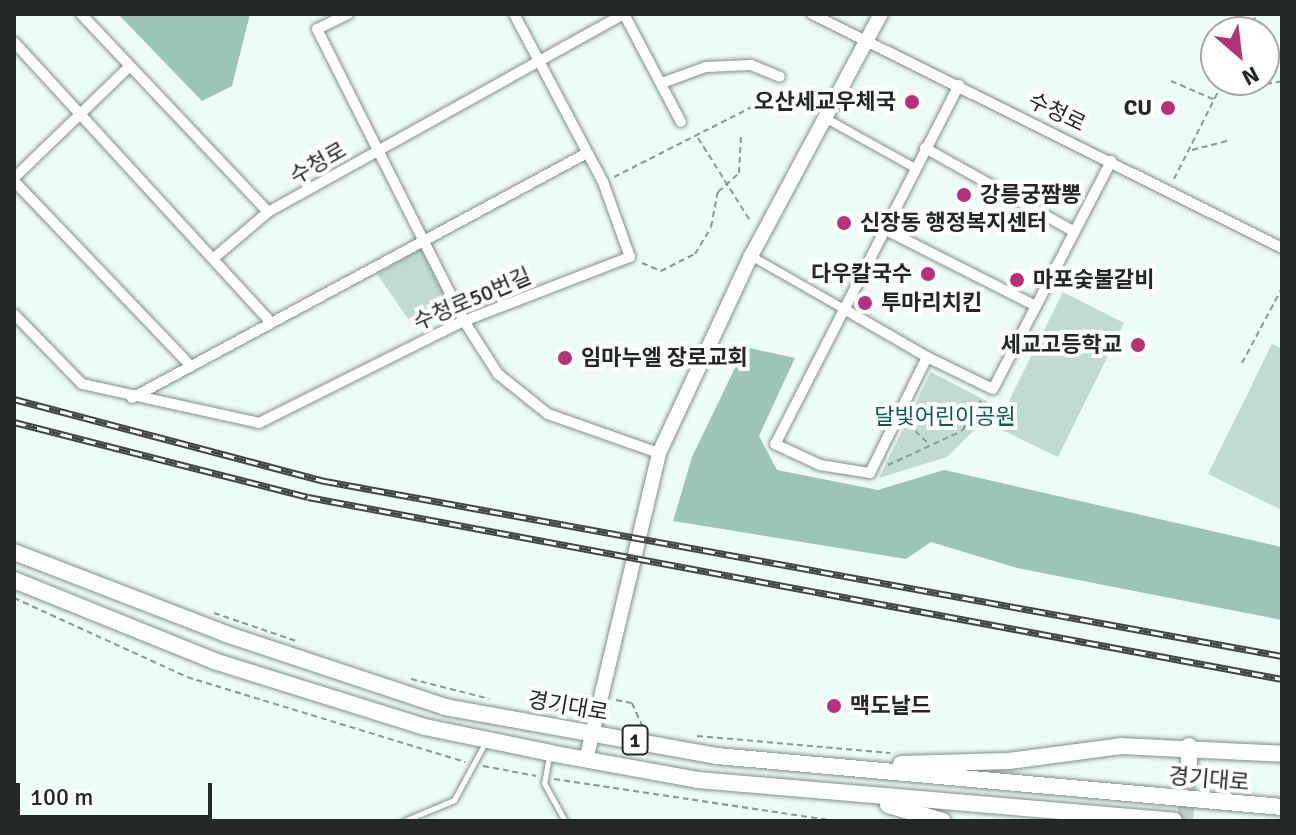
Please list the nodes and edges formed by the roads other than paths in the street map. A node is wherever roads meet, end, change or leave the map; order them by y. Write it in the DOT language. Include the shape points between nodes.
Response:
graph roads {
  1 [pos="81,14"];
  2 [pos="348,14"];
  3 [pos="514,14"];
  4 [pos="624,14"];
  5 [pos="812,14"];
  6 [pos="881,14"];
  7 [pos="868,39"];
  8 [pos="14,42"];
  9 [pos="130,66"];
  10 [pos="540,66"];
  11 [pos="780,77"];
  12 [pos="662,83"];
  13 [pos="959,85"];
  14 [pos="82,113"];
  15 [pos="827,115"];
  16 [pos="681,122"];
  17 [pos="925,148"];
  18 [pos="381,150"];
  19 [pos="587,153"];
  20 [pos="1111,161"];
  21 [pos="915,168"];
  22 [pos="14,180"];
  23 [pos="268,212"];
  24 [pos="884,229"];
  25 [pos="1073,231"];
  26 [pos="425,236"];
  27 [pos="1282,248"];
  28 [pos="751,256"];
  29 [pos="214,258"];
  30 [pos="1036,306"];
  31 [pos="844,309"];
  32 [pos="14,314"];
  33 [pos="268,319"];
  34 [pos="464,321"];
  35 [pos="927,357"];
  36 [pos="189,364"];
  37 [pos="132,398"];
  38 [pos="659,453"];
  39 [pos="14,552"];
  40 [pos="14,580"];
  41 [pos="593,732"];
  42 [pos="487,740"];
  43 [pos="1189,746"];
  44 [pos="550,753"];
  45 [pos="1282,754"];
  46 [pos="586,760"];
  47 [pos="864,769"];
  48 [pos="1189,777"];
  49 [pos="860,796"];
  50 [pos="1282,807"];
  51 [pos="404,821"];
  52 [pos="565,821"];
  53 [pos="943,821"];
  54 [pos="1174,821"];
  1 -- 9 [label="street"];
  2 -- 18 [label="street" via="317,29"];
  3 -- 10 [label="street"];
  4 -- 10 [label="street, 수청로"];
  4 -- 12 [label="street"];
  5 -- 7 [label="street, 수청로"];
  6 -- 7 [label="street"];
  7 -- 13 [label="street, 수청로"];
  7 -- 15 [label="street"];
  8 -- 14 [label="street"];
  9 -- 14 [label="street"];
  9 -- 23 [label="street"];
  10 -- 18 [label="street, 수청로"];
  10 -- 19 [label="street"];
  11 -- 12 [label="street" via="751,65 706,67"];
  12 -- 16 [label="street"];
  13 -- 17 [label="street"];
  13 -- 20 [label="street, 수청로"];
  14 -- 22 [label="street"];
  14 -- 29 [label="street"];
  15 -- 21 [label="street"];
  15 -- 28 [label="street"];
  17 -- 21 [label="street"];
  17 -- 25 [label="street"];
  18 -- 23 [label="street, 수청로"];
  18 -- 26 [label="street"];
  19 -- 26 [label="street"];
  19 -- 34 [label="street, 수청로50번길" via="630,257"];
  20 -- 25 [label="street"];
  20 -- 27 [label="street, 수청로"];
  21 -- 24 [label="street"];
  22 -- 36 [label="street"];
  23 -- 29 [label="street, 수청로"];
  24 -- 30 [label="street"];
  24 -- 31 [label="street"];
  25 -- 30 [label="street"];
  26 -- 33 [label="street"];
  26 -- 34 [label="street"];
  28 -- 31 [label="street"];
  28 -- 38 [label="street"];
  29 -- 33 [label="street"];
  30 -- 35 [label="street" via="993,389"];
  31 -- 35 [label="street"];
  31 -- 35 [label="street" via="775,444 820,465 870,473"];
  32 -- 37 [label="street, 수청로50번길" via="82,384"];
  33 -- 36 [label="street"];
  34 -- 37 [label="street, 수청로50번길" via="259,423"];
  34 -- 38 [label="street" via="498,374 548,414"];
  36 -- 37 [label="street"];
  38 -- 41 [label="street"];
  39 -- 41 [label="main road, 경기대로 / 1" via="226,634 445,707"];
  40 -- 42 [label="main road, 경기대로 / 1" via="214,661"];
  41 -- 46 [label="street"];
  41 -- 47 [label="main road, 경기대로 / 1" via="717,756"];
  42 -- 44 [label="main road, 경기대로 / 1"];
  42 -- 51 [label="lane" via="454,800"];
  43 -- 45 [label="main road"];
  43 -- 47 [label="main road"];
  43 -- 48 [label="main road"];
  44 -- 46 [label="main road, 경기대로 / 1"];
  44 -- 52 [label="lane" via="544,783"];
  46 -- 49 [label="main road, 경기대로 / 1"];
  47 -- 50 [label="main road, 경기대로 / 1"];
  49 -- 53 [label="main road"];
  49 -- 54 [label="main road, 경기대로 / 1"];
}
